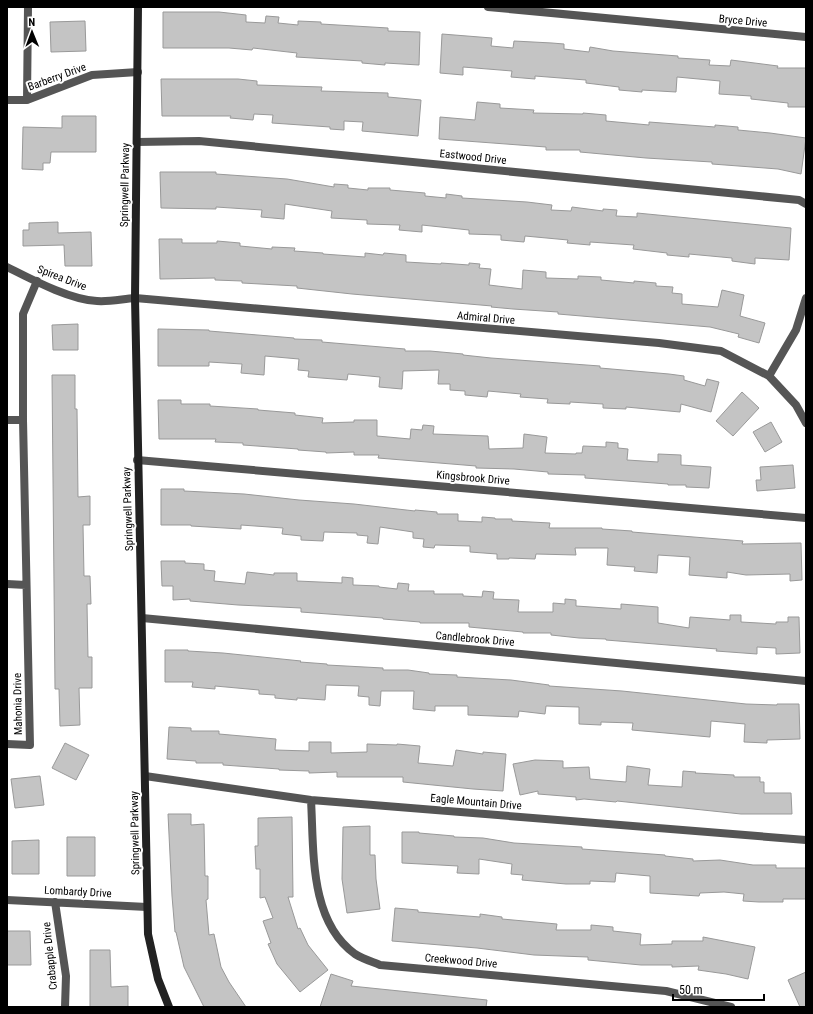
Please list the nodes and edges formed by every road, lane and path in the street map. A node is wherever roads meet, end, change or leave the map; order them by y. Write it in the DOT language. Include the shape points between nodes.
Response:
graph roads {
  1 [pos="28,7"];
  2 [pos="138,7"];
  3 [pos="488,7"];
  4 [pos="806,37"];
  5 [pos="138,72"];
  6 [pos="7,100"];
  7 [pos="27,100"];
  8 [pos="137,142"];
  9 [pos="806,204"];
  10 [pos="7,267"];
  11 [pos="37,282"];
  12 [pos="135,298"];
  13 [pos="806,298"];
  14 [pos="769,376"];
  15 [pos="7,420"];
  16 [pos="23,420"];
  17 [pos="806,423"];
  18 [pos="137,460"];
  19 [pos="806,518"];
  20 [pos="7,584"];
  21 [pos="26,585"];
  22 [pos="142,618"];
  23 [pos="806,681"];
  24 [pos="7,744"];
  25 [pos="145,776"];
  26 [pos="311,800"];
  27 [pos="806,840"];
  28 [pos="7,900"];
  29 [pos="54,902"];
  30 [pos="147,907"];
  31 [pos="65,1007"];
  32 [pos="170,1007"];
  33 [pos="731,1007"];
  1 -- 7 [label="street"];
  2 -- 5 [label="street, Springwell Parkway"];
  3 -- 4 [label="street, Bryce Drive"];
  5 -- 7 [label="street, Barberry Drive" via="92,75"];
  5 -- 8 [label="street, Springwell Parkway"];
  6 -- 7 [label="street, Barberry Drive"];
  8 -- 9 [label="street, Eastwood Drive" via="199,141 799,200"];
  8 -- 12 [label="street, Springwell Parkway"];
  10 -- 11 [label="street, Spirea Drive"];
  11 -- 12 [label="street, Spirea Drive" via="71,296 97,302"];
  11 -- 16 [label="street, Mahonia Drive" via="23,314"];
  12 -- 14 [label="street, Admiral Drive" via="659,343 721,351"];
  12 -- 18 [label="street, Springwell Parkway"];
  13 -- 14 [label="street" via="796,330"];
  14 -- 17 [label="street, Admiral Drive" via="796,405"];
  15 -- 16 [label="street"];
  16 -- 21 [label="street, Mahonia Drive"];
  18 -- 19 [label="street, Kingsbrook Drive"];
  18 -- 22 [label="street, Springwell Parkway"];
  20 -- 21 [label="street"];
  21 -- 24 [label="street, Mahonia Drive" via="30,745"];
  22 -- 23 [label="street, Candlebrook Drive"];
  22 -- 25 [label="street, Springwell Parkway"];
  25 -- 26 [label="street, Eagle Mountain Drive"];
  25 -- 30 [label="street, Springwell Parkway"];
  26 -- 27 [label="street, Eagle Mountain Drive"];
  26 -- 33 [label="street, Creekwood Drive" via="320,902 331,926 356,954 380,965 666,991"];
  28 -- 29 [label="street, Lombardy Drive"];
  29 -- 30 [label="street, Lombardy Drive"];
  29 -- 31 [label="street, Crabapple Drive" via="66,976"];
  30 -- 32 [label="street, Springwell Parkway" via="148,934 158,979"];
}
